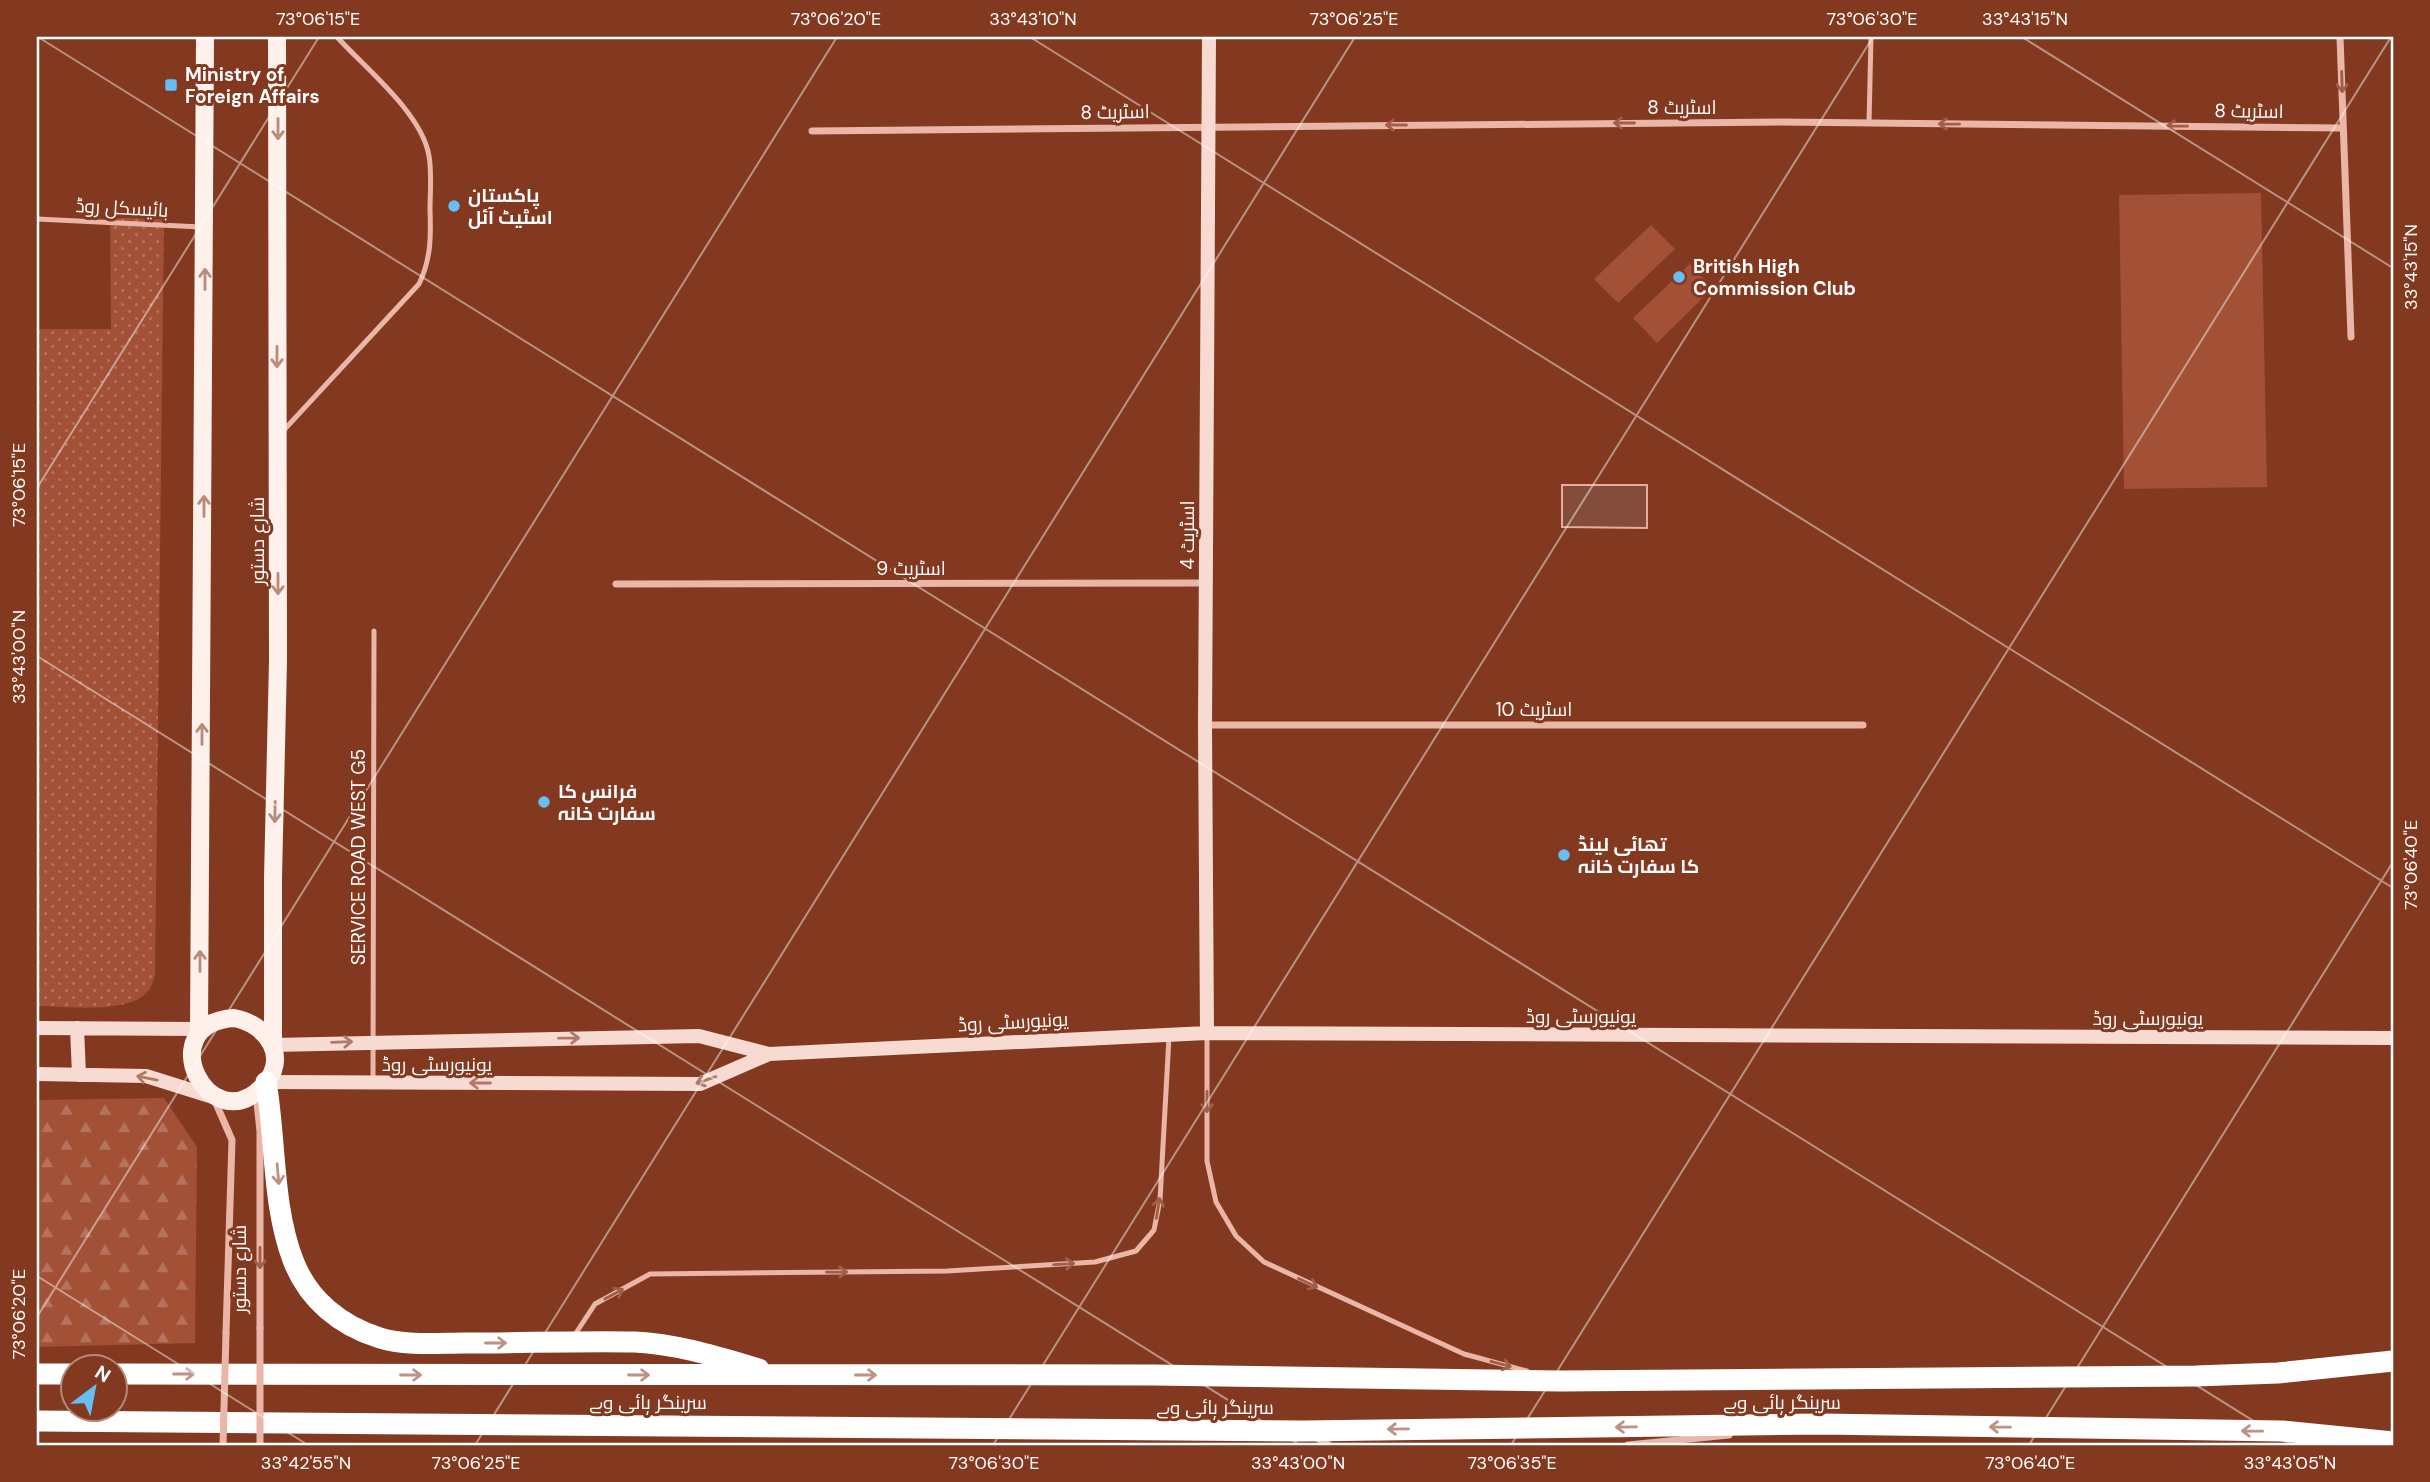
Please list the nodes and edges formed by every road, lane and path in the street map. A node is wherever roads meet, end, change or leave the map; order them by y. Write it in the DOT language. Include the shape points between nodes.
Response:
graph roads {
  1 [pos="205,37"];
  2 [pos="277,37"];
  3 [pos="337,37"];
  4 [pos="1209,37"];
  5 [pos="1871,37"];
  6 [pos="2340,37"];
  7 [pos="1870,123"];
  8 [pos="1209,127"];
  9 [pos="2343,128"];
  10 [pos="812,131"];
  11 [pos="37,219"];
  12 [pos="206,227"];
  13 [pos="2351,337"];
  14 [pos="277,437"];
  15 [pos="1206,583"];
  16 [pos="616,584"];
  17 [pos="374,631"];
  18 [pos="1205,725"];
  19 [pos="1863,725"];
  20 [pos="37,1028"];
  21 [pos="78,1028"];
  22 [pos="200,1029"];
  23 [pos="1169,1034"];
  24 [pos="1207,1034"];
  25 [pos="2393,1038"];
  26 [pos="374,1041"];
  27 [pos="273,1045"];
  28 [pos="769,1054"];
  29 [pos="37,1074"];
  30 [pos="79,1075"];
  31 [pos="373,1083"];
  32 [pos="261,1087"];
  33 [pos="213,1097"];
  34 [pos="569,1343"];
  35 [pos="2393,1361"];
  36 [pos="37,1374"];
  37 [pos="60,1374"];
  38 [pos="130,1374"];
  39 [pos="781,1376"];
  40 [pos="1562,1381"];
  41 [pos="37,1422"];
  42 [pos="1821,1424"];
  43 [pos="1304,1430"];
  44 [pos="2389,1439"];
  45 [pos="223,1445"];
  46 [pos="260,1445"];
  47 [pos="1329,1445"];
  48 [pos="1628,1445"];
  1 -- 12 [label="main road"];
  2 -- 14 [label="main road, شارع دستور, one-way"];
  3 -- 14 [label="lane" via="409,114 421,134 429,155 428,267 419,284"];
  4 -- 8 [label="street, اسٹریٹ 4"];
  5 -- 7 [label="lane"];
  6 -- 9 [label="street, one-way"];
  7 -- 8 [label="street, اسٹریٹ 8, one-way"];
  9 -- 7 [label="street, اسٹریٹ 8, one-way"];
  8 -- 10 [label="street, اسٹریٹ 8"];
  8 -- 15 [label="street, اسٹریٹ 4"];
  9 -- 13 [label="street"];
  11 -- 12 [label="lane, بائیسکل روڈ"];
  22 -- 12 [label="main road, one-way"];
  14 -- 27 [label="main road, شارع دستور, one-way"];
  15 -- 16 [label="street, اسٹریٹ 9"];
  15 -- 18 [label="street, اسٹریٹ 4"];
  17 -- 26 [label="lane, SERVICE ROAD WEST G5"];
  18 -- 19 [label="street, اسٹریٹ 10"];
  18 -- 24 [label="street, اسٹریٹ 4"];
  20 -- 21 [label="street"];
  21 -- 22 [label="street"];
  21 -- 30 [label="street"];
  22 -- 27 [label="main road" via="214,1019 248,1020 265,1032"];
  22 -- 33 [label="main road" via="193,1045 195,1075"];
  23 -- 24 [label="street, یونیورسٹی روڈ"];
  23 -- 28 [label="street, یونیورسٹی روڈ"];
  34 -- 23 [label="lane, one-way" via="595,1304 650,1274 947,1271 1095,1262 1136,1251 1154,1230 1160,1200"];
  24 -- 25 [label="street, یونیورسٹی روڈ"];
  24 -- 40 [label="lane, one-way" via="1207,1161 1216,1202 1236,1236 1264,1262 1441,1345"];
  27 -- 26 [label="street, یونیورسٹی روڈ, one-way"];
  26 -- 28 [label="street, یونیورسٹی روڈ, one-way" via="699,1036"];
  26 -- 31 [label="lane, SERVICE ROAD WEST G5"];
  27 -- 32 [label="main road" via="274,1065"];
  28 -- 31 [label="street, یونیورسٹی روڈ, one-way" via="700,1084"];
  29 -- 30 [label="street"];
  33 -- 30 [label="street, one-way" via="146,1076"];
  31 -- 32 [label="street, یونیورسٹی روڈ"];
  32 -- 33 [label="main road" via="240,1100"];
  32 -- 34 [label="highway, one-way" via="293,1261 323,1307 349,1326 383,1339"];
  32 -- 46 [label="street, شارع دستور, one-way, bridge"];
  33 -- 45 [label="street, شارع دستور, bridge" via="232,1140"];
  34 -- 39 [label="highway" via="638,1342 701,1352"];
  35 -- 40 [label="highway, سرینگر ہائی وے" via="2196,1376"];
  36 -- 37 [label="highway"];
  38 -- 39 [label="highway, سرینگر ہائی وے, one-way"];
  39 -- 40 [label="highway, سرینگر ہائی وے, one-way"];
  41 -- 43 [label="highway, سرینگر ہائی وے"];
  42 -- 43 [label="highway, سرینگر ہائی وے, one-way"];
  44 -- 42 [label="highway, سرینگر ہائی وے, one-way" via="2282,1431"];
  42 -- 48 [label="street"];
  43 -- 47 [label="street"];
}
